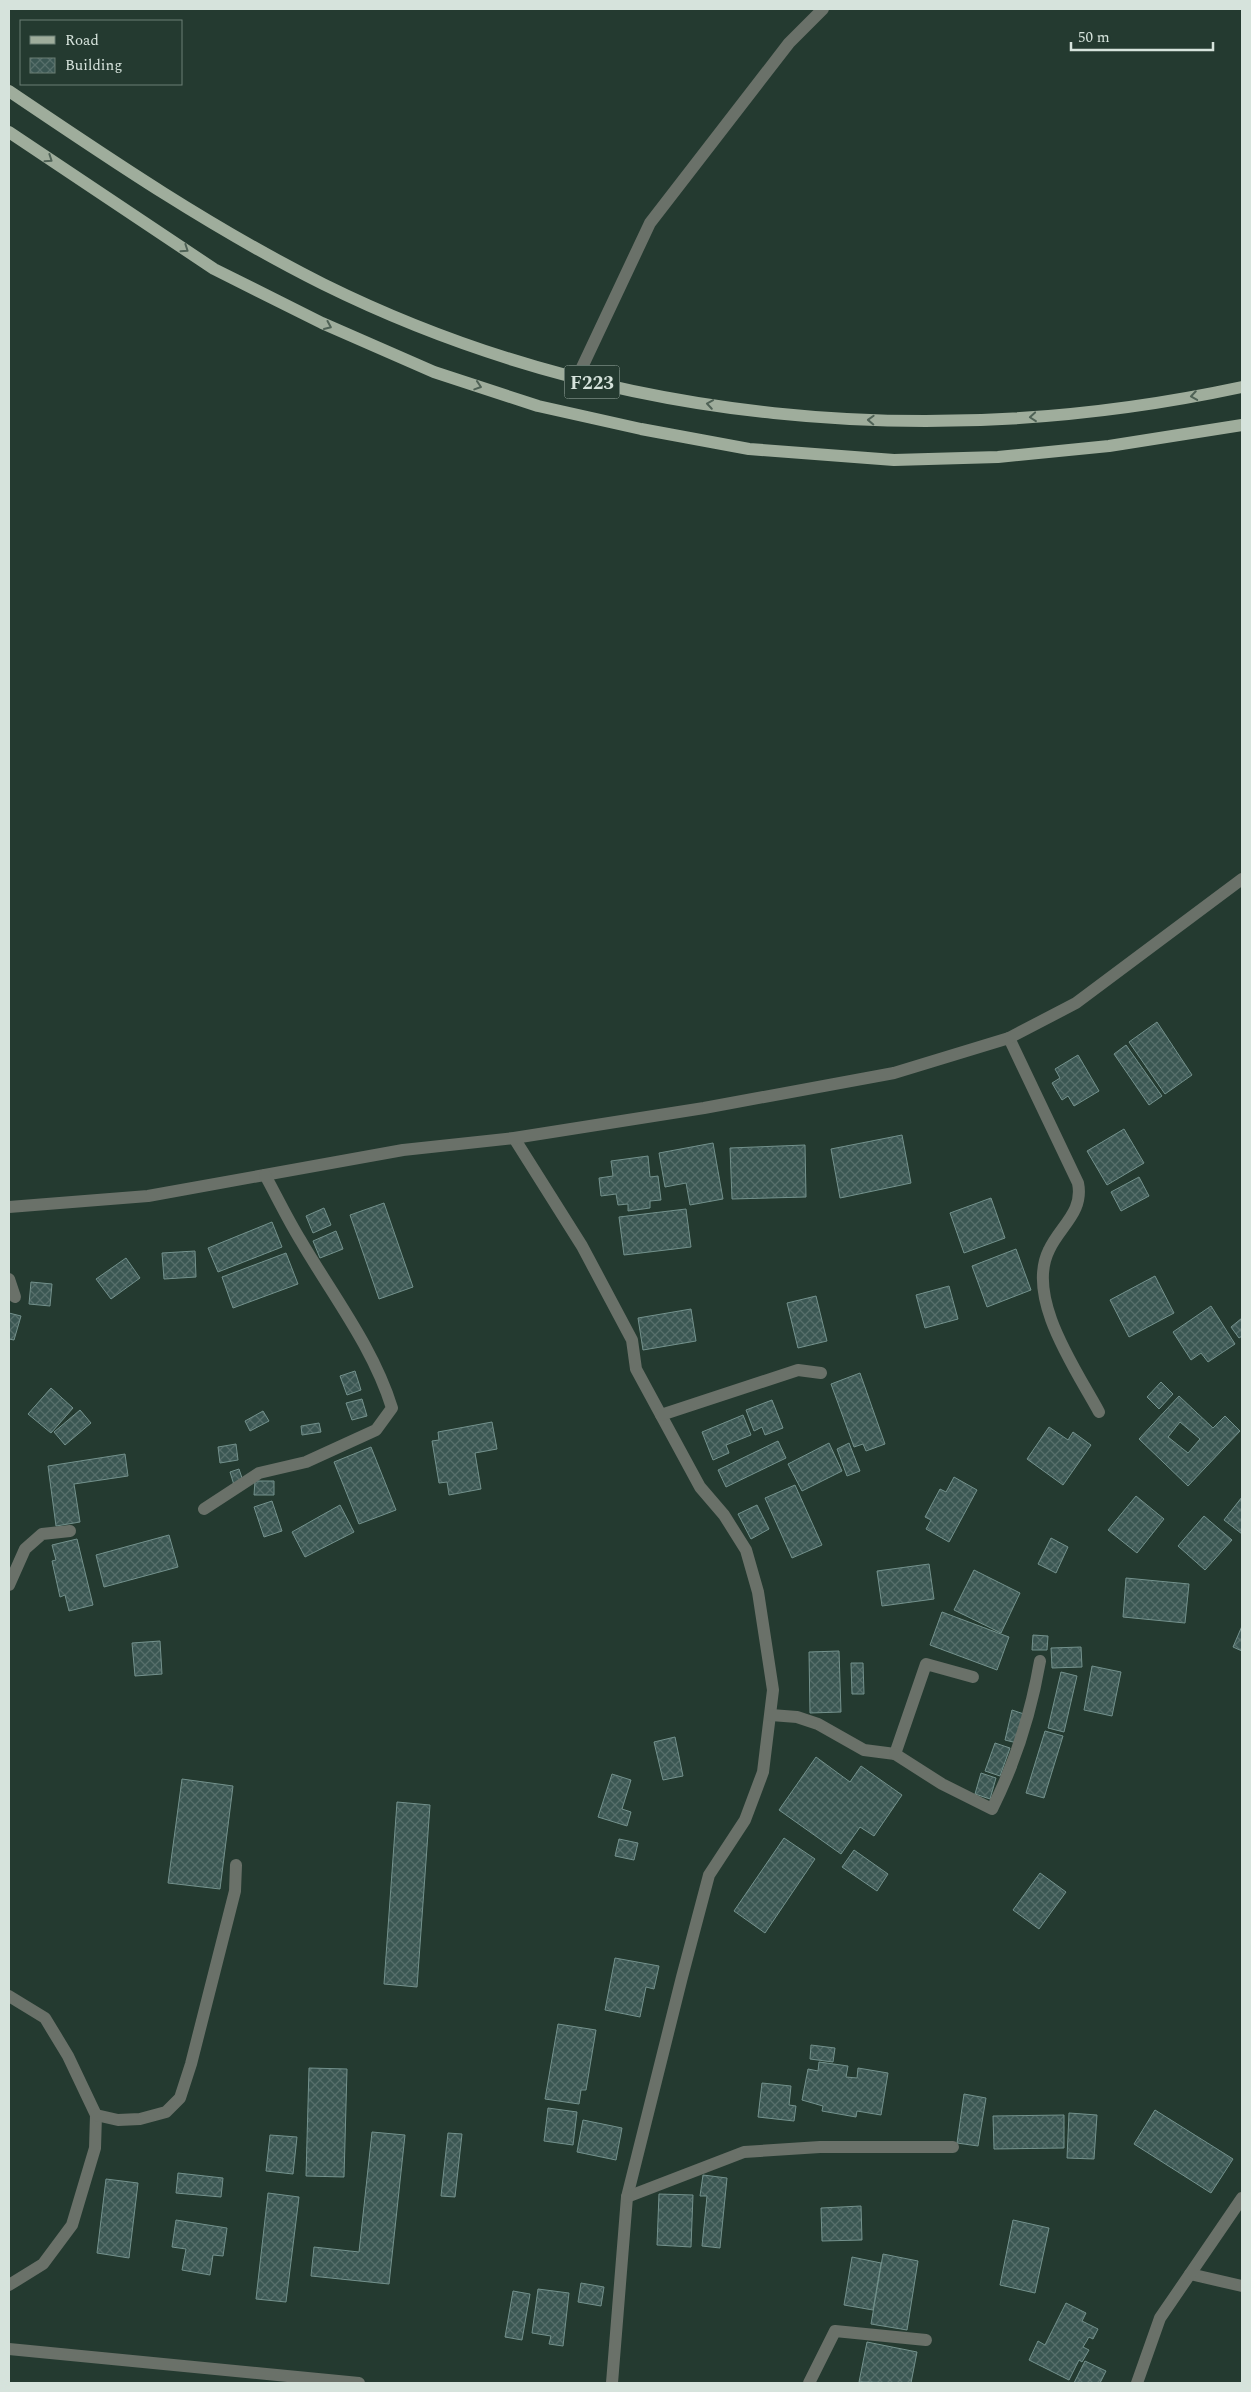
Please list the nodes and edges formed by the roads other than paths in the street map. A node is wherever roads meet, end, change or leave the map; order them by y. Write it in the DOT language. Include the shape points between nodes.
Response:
graph roads {
  1 [pos="823,9"];
  2 [pos="9,91"];
  3 [pos="9,132"];
  4 [pos="577,378"];
  5 [pos="1242,387"];
  6 [pos="1242,425"];
  7 [pos="1242,879"];
  8 [pos="1009,1038"];
  9 [pos="514,1138"];
  10 [pos="265,1175"];
  11 [pos="9,1206"];
  12 [pos="9,1278"];
  13 [pos="15,1297"];
  14 [pos="821,1373"];
  15 [pos="1100,1412"];
  16 [pos="661,1415"];
  17 [pos="204,1509"];
  18 [pos="70,1531"];
  19 [pos="9,1585"];
  20 [pos="1040,1661"];
  21 [pos="973,1677"];
  22 [pos="771,1715"];
  23 [pos="895,1754"];
  24 [pos="236,1865"];
  25 [pos="9,1996"];
  26 [pos="96,2115"];
  27 [pos="953,2147"];
  28 [pos="627,2197"];
  29 [pos="1242,2198"];
  30 [pos="1190,2274"];
  31 [pos="9,2285"];
  32 [pos="1242,2286"];
  33 [pos="926,2340"];
  34 [pos="9,2350"];
  35 [pos="359,2383"];
  36 [pos="612,2383"];
  37 [pos="809,2383"];
  38 [pos="1137,2383"];
  1 -- 4 [label="street" via="789,43 650,223"];
  2 -- 4 [label="main road, F223" via="135,176 235,238 324,285 426,330 497,356"];
  3 -- 6 [label="main road, F223, one-way" via="214,269 322,323 434,372 538,406 750,449 894,460 998,457 1100,447"];
  5 -- 4 [label="main road, F223, one-way" via="1101,411 987,421 872,421 772,415 658,396"];
  7 -- 8 [label="street" via="1076,1003"];
  8 -- 9 [label="street" via="894,1073"];
  8 -- 15 [label="street" via="1078,1182 1078,1206 1048,1250 1042,1284 1052,1324"];
  9 -- 10 [label="street" via="403,1150"];
  9 -- 16 [label="street" via="582,1246 632,1340 636,1369"];
  10 -- 11 [label="street" via="148,1196"];
  10 -- 17 [label="street" via="384,1380 392,1408 376,1430 306,1462 259,1473"];
  12 -- 13 [label="street"];
  14 -- 16 [label="street" via="798,1370"];
  16 -- 22 [label="street" via="700,1487 724,1515 746,1550 758,1592 773,1690"];
  18 -- 19 [label="street" via="42,1534 24,1548"];
  20 -- 23 [label="street" via="1034,1699 992,1809 942,1784"];
  21 -- 23 [label="street" via="926,1664"];
  22 -- 23 [label="street" via="797,1717 864,1750"];
  22 -- 28 [label="street" via="763,1772 754,1800 710,1875 701,1904"];
  24 -- 26 [label="street" via="235,1891 180,2098 166,2112 140,2119 118,2120"];
  25 -- 26 [label="street" via="45,2018 68,2056"];
  26 -- 31 [label="street" via="95,2148 72,2224 43,2264"];
  27 -- 28 [label="street" via="820,2147 744,2152"];
  28 -- 36 [label="street"];
  29 -- 30 [label="street"];
  30 -- 32 [label="street"];
  30 -- 38 [label="street" via="1160,2318"];
  33 -- 37 [label="street" via="835,2331"];
  34 -- 35 [label="street"];
}
